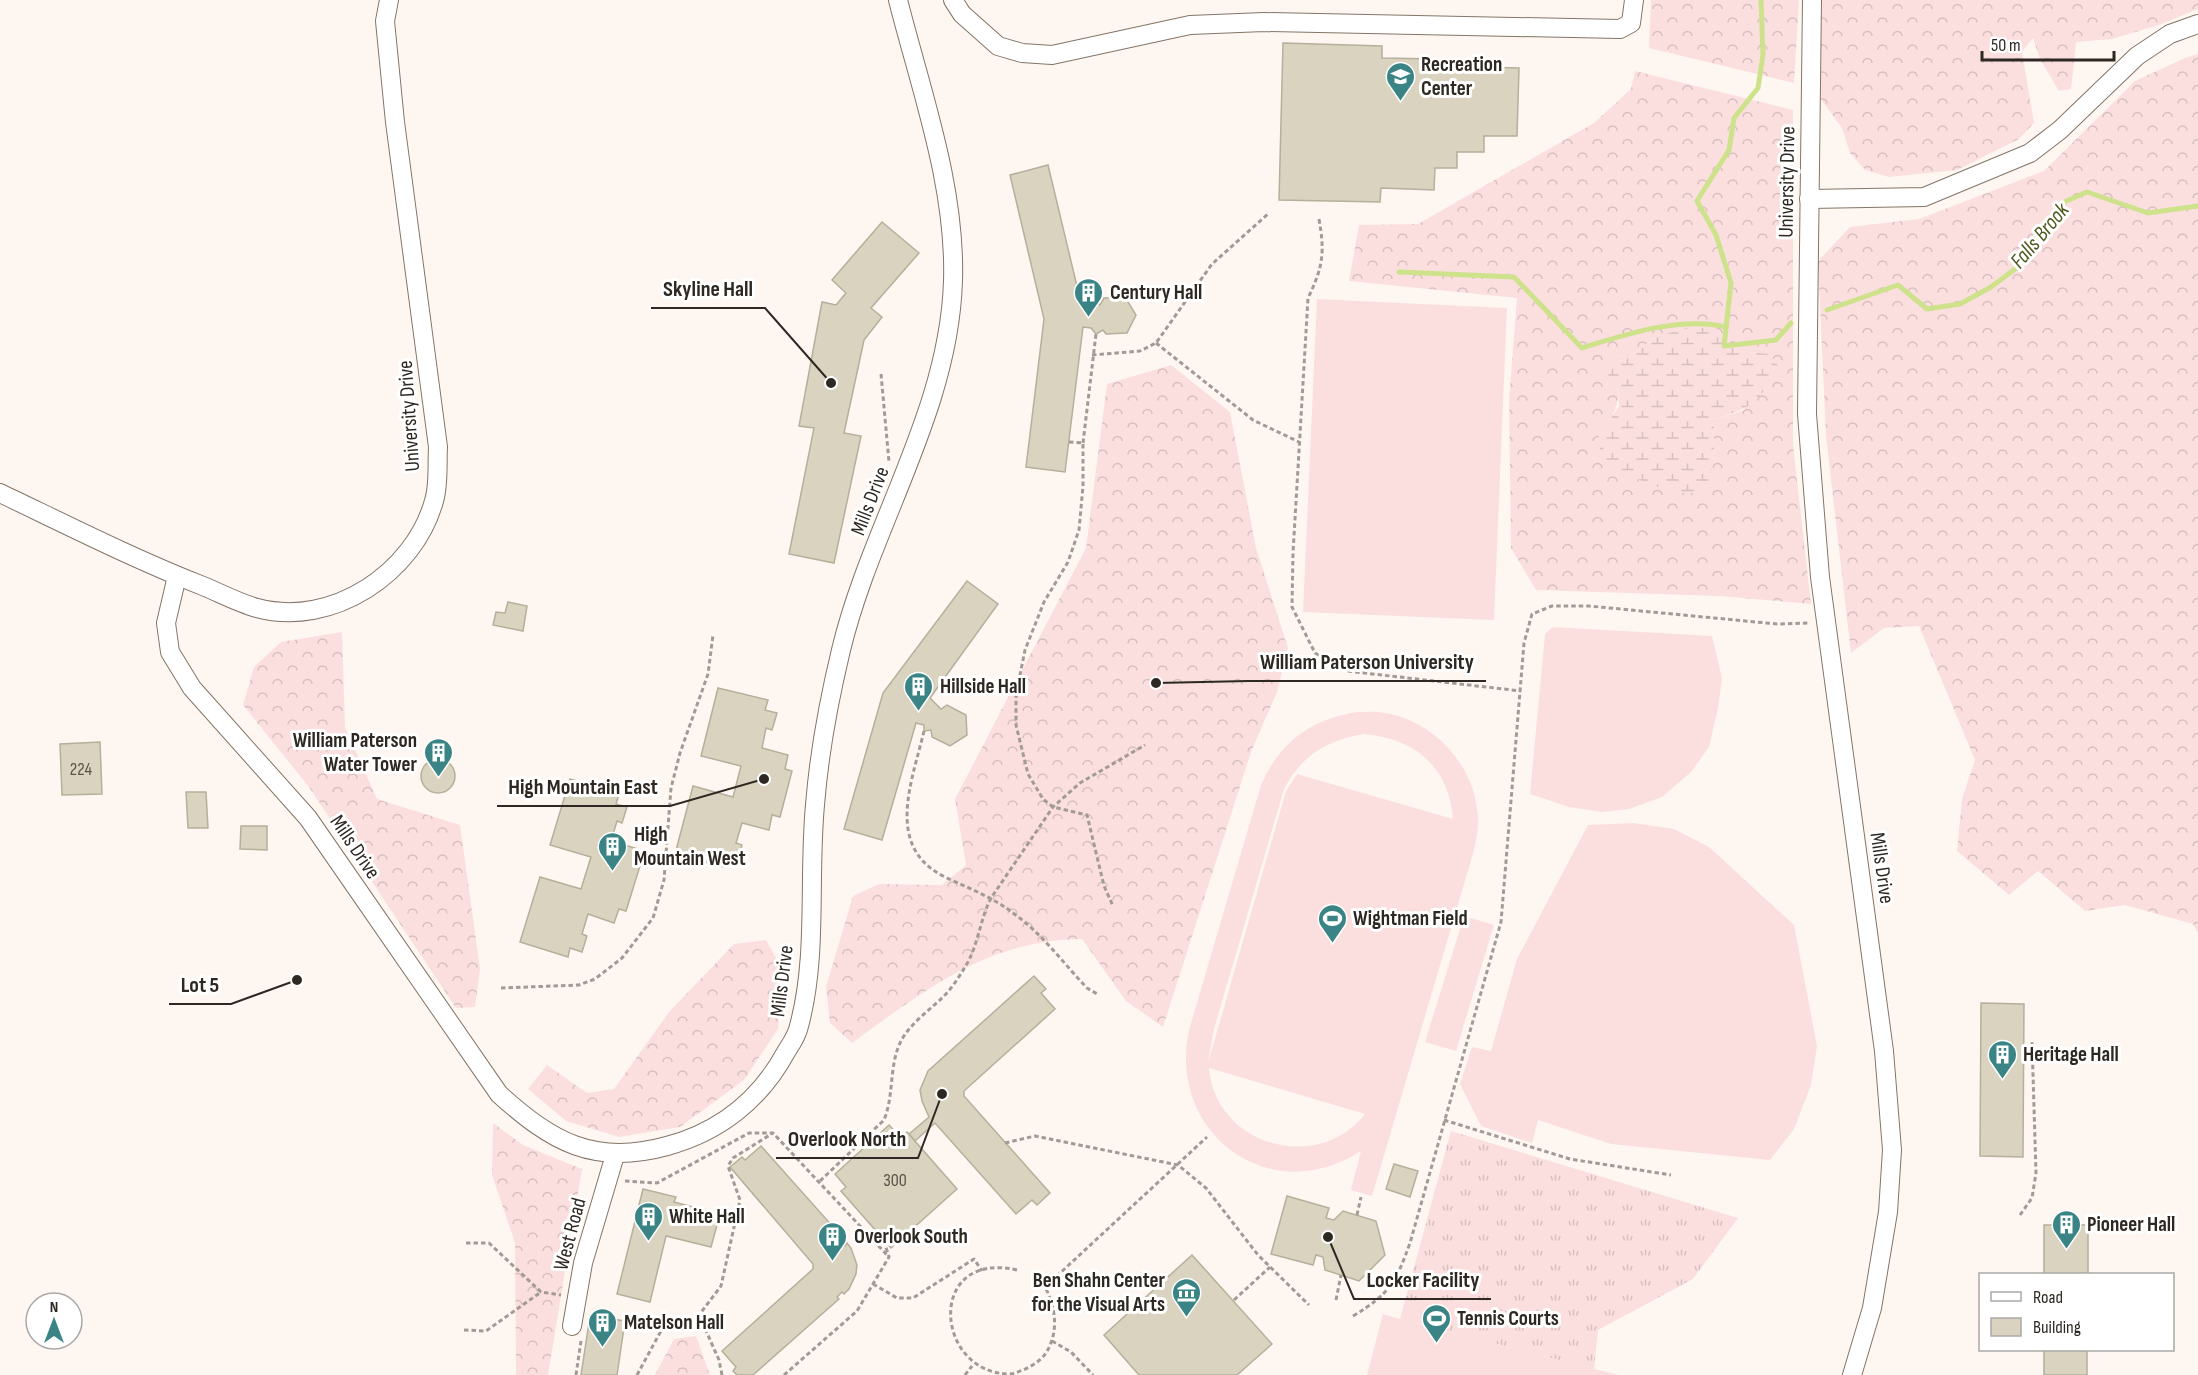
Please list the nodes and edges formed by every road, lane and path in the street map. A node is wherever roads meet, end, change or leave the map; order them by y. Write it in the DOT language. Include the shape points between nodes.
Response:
graph roads {
  1 [pos="389,0"];
  2 [pos="898,0"];
  3 [pos="953,0"];
  4 [pos="1634,0"];
  5 [pos="1812,0"];
  6 [pos="2198,24"];
  7 [pos="1809,199"];
  8 [pos="1269,213"];
  9 [pos="1319,219"];
  10 [pos="1096,334"];
  11 [pos="1156,343"];
  12 [pos="1092,355"];
  13 [pos="1806,365"];
  14 [pos="881,374"];
  15 [pos="1069,442"];
  16 [pos="1083,443"];
  17 [pos="1300,443"];
  18 [pos="890,470"];
  19 [pos="0,493"];
  20 [pos="177,576"];
  21 [pos="1826,622"];
  22 [pos="713,635"];
  23 [pos="1521,691"];
  24 [pos="924,731"];
  25 [pos="1145,745"];
  26 [pos="1053,807"];
  27 [pos="991,898"];
  28 [pos="1113,906"];
  29 [pos="501,988"];
  30 [pos="1099,995"];
  31 [pos="2032,1041"];
  32 [pos="1444,1120"];
  33 [pos="773,1133"];
  34 [pos="1207,1137"];
  35 [pos="1005,1143"];
  36 [pos="615,1155"];
  37 [pos="1178,1165"];
  38 [pos="1671,1175"];
  39 [pos="608,1178"];
  40 [pos="820,1181"];
  41 [pos="1361,1197"];
  42 [pos="1357,1215"];
  43 [pos="2020,1215"];
  44 [pos="884,1241"];
  45 [pos="466,1243"];
  46 [pos="889,1257"];
  47 [pos="1270,1267"];
  48 [pos="1017,1270"];
  49 [pos="982,1271"];
  50 [pos="1341,1275"];
  51 [pos="873,1284"];
  52 [pos="541,1292"];
  53 [pos="564,1296"];
  54 [pos="1234,1300"];
  55 [pos="1336,1300"];
  56 [pos="1309,1305"];
  57 [pos="699,1315"];
  58 [pos="1353,1316"];
  59 [pos="572,1326"];
  60 [pos="464,1330"];
  61 [pos="1053,1341"];
  62 [pos="972,1366"];
  63 [pos="1018,1374"];
  64 [pos="576,1375"];
  65 [pos="637,1375"];
  66 [pos="722,1375"];
  67 [pos="784,1375"];
  68 [pos="965,1375"];
  69 [pos="1093,1375"];
  70 [pos="1852,1375"];
  1 -- 20 [label="street, University Drive" via="385,21 395,122 438,447 435,500 422,533 387,576 342,602 302,611 258,608"];
  2 -- 36 [label="street, Mills Drive" via="942,169 953,280 937,386 841,647 815,804 807,991 798,1031 762,1090 725,1122 690,1140"];
  3 -- 4 [label="street" via="962,14 998,46 1052,55 1190,25 1264,22 1620,29 1630,23"];
  5 -- 7 [label="street, University Drive"];
  6 -- 7 [label="street" via="2170,34 2137,56 2060,130 2030,153 1924,197"];
  7 -- 13 [label="street, University Drive"];
  8 -- 11 [label="path" via="1212,264"];
  9 -- 17 [label="path" via="1322,270 1308,298"];
  10 -- 12 [label="path"];
  11 -- 12 [label="path" via="1140,351"];
  11 -- 17 [label="path" via="1252,420"];
  12 -- 16 [label="path"];
  13 -- 21 [label="street, Mills Drive" via="1806,414"];
  14 -- 18 [label="path"];
  15 -- 16 [label="path"];
  16 -- 26 [label="path" via="1079,530 1068,562 1044,602 1029,640 1016,694 1016,725 1028,774 1043,799"];
  17 -- 23 [label="path" via="1292,607 1315,653 1347,671"];
  19 -- 20 [label="street, University Drive"];
  20 -- 36 [label="street, Mills Drive" via="166,623 170,652 192,688 308,818 499,1094 530,1123 567,1142"];
  21 -- 23 [label="path" via="1777,624 1552,606 1532,614 1524,642"];
  21 -- 70 [label="street, Mills Drive" via="1884,1051 1892,1150 1888,1212 1872,1308"];
  22 -- 29 [label="path" via="708,674 671,788 664,880 653,918 622,958 595,979 579,985"];
  23 -- 32 [label="path" via="1501,922"];
  24 -- 27 [label="path" via="905,820 912,845 924,863"];
  25 -- 26 [label="path" via="1080,783"];
  26 -- 27 [label="path"];
  26 -- 28 [label="path" via="1087,815 1104,886"];
  27 -- 30 [label="path" via="1019,917 1087,988"];
  27 -- 40 [label="path" via="967,964 946,994 911,1027 900,1044 884,1120"];
  31 -- 43 [label="path" via="2036,1173 2032,1198"];
  32 -- 38 [label="path" via="1569,1159"];
  32 -- 58 [label="path" via="1396,1280 1375,1303"];
  33 -- 39 [label="path" via="749,1133 657,1183"];
  33 -- 40 [label="path"];
  33 -- 57 [label="path" via="733,1158 728,1166 740,1200 722,1286"];
  34 -- 37 [label="path"];
  35 -- 37 [label="path" via="1035,1136"];
  36 -- 39 [label="street, West Road"];
  37 -- 47 [label="path" via="1206,1188"];
  37 -- 61 [label="path" via="1045,1287 1053,1307"];
  39 -- 59 [label="street, West Road" via="583,1263"];
  40 -- 46 [label="path"];
  41 -- 42 [label="path"];
  44 -- 46 [label="path"];
  45 -- 52 [label="path" via="489,1243"];
  46 -- 51 [label="path"];
  47 -- 54 [label="path"];
  47 -- 56 [label="path"];
  48 -- 49 [label="path"];
  49 -- 51 [label="path" via="974,1260 913,1298 897,1298"];
  49 -- 62 [label="path" via="960,1287 949,1318 957,1351"];
  50 -- 55 [label="path"];
  51 -- 67 [label="path" via="857,1311"];
  52 -- 53 [label="path"];
  52 -- 60 [label="path" via="486,1331"];
  57 -- 65 [label="path" via="662,1329"];
  57 -- 66 [label="path"];
  59 -- 64 [label="path" via="581,1340"];
  61 -- 63 [label="path" via="1045,1355"];
  61 -- 69 [label="path" via="1071,1352"];
  62 -- 63 [label="path" via="996,1375"];
  62 -- 68 [label="path"];
}
